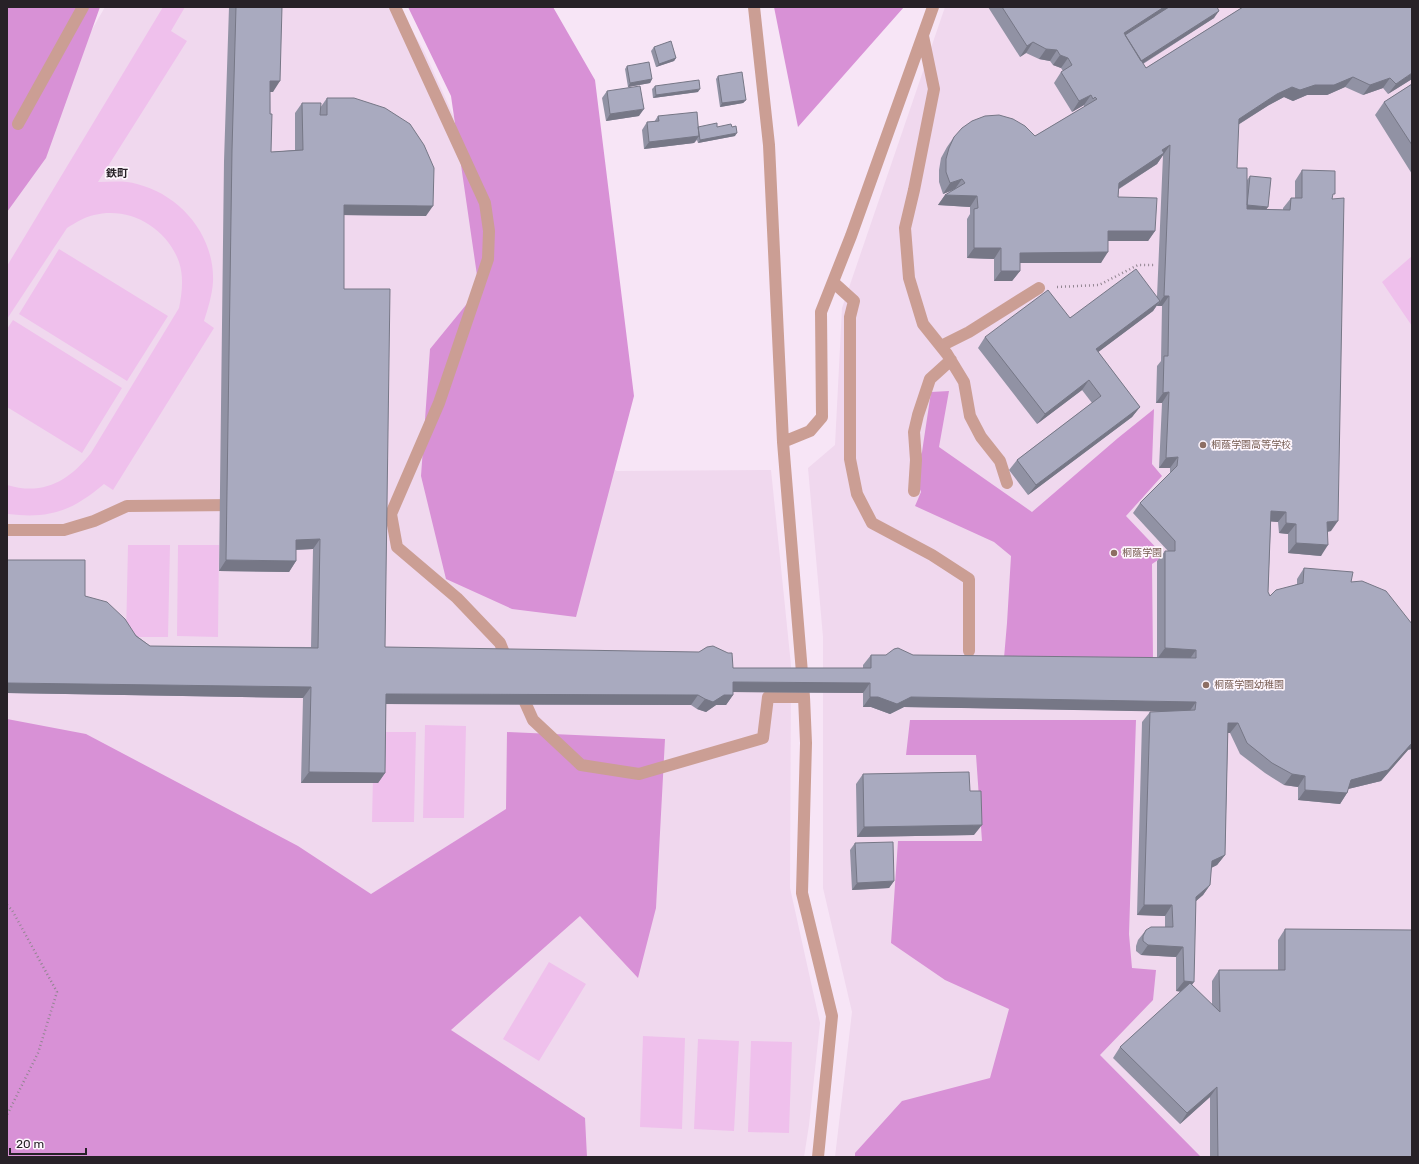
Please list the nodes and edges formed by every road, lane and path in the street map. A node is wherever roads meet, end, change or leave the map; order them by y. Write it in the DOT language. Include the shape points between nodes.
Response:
graph roads {
  1 [pos="83,7"];
  2 [pos="395,7"];
  3 [pos="754,7"];
  4 [pos="933,7"];
  5 [pos="923,36"];
  6 [pos="18,124"];
  7 [pos="1154,265"];
  8 [pos="834,282"];
  9 [pos="1039,288"];
  10 [pos="941,346"];
  11 [pos="951,360"];
  12 [pos="783,442"];
  13 [pos="1007,483"];
  14 [pos="914,491"];
  15 [pos="380,503"];
  16 [pos="396,503"];
  17 [pos="246,505"];
  18 [pos="7,530"];
  19 [pos="969,651"];
  20 [pos="804,697"];
  21 [pos="7,905"];
  22 [pos="7,1115"];
  23 [pos="818,1157"];
  1 -- 6 [label="street"];
  2 -- 16 [label="street" via="485,203 489,231 488,259 439,403"];
  3 -- 12 [label="street" via="769,145"];
  4 -- 5 [label="street"];
  5 -- 8 [label="street"];
  5 -- 10 [label="street" via="934,89 905,228 909,278 923,324"];
  7 -- 9 [label="path" via="1138,265 1099,285"];
  8 -- 12 [label="street" via="821,312 822,417 810,431"];
  8 -- 19 [label="street" via="854,300 850,317 850,459 856,494 872,523 932,555 969,579"];
  9 -- 10 [label="street" via="969,332"];
  10 -- 11 [label="street"];
  11 -- 13 [label="street" via="964,382 970,416 981,437 1000,460"];
  11 -- 14 [label="street" via="930,379 918,415 914,432"];
  12 -- 20 [label="street"];
  15 -- 16 [label="street"];
  16 -- 20 [label="street" via="391,514 397,547 457,598 500,643 533,720 581,766 639,774 763,738 768,697"];
  17 -- 18 [label="street" via="127,506 94,521 64,530"];
  20 -- 23 [label="street" via="806,743 802,893 832,1016"];
  21 -- 22 [label="path" via="58,992 38,1053"];
}
